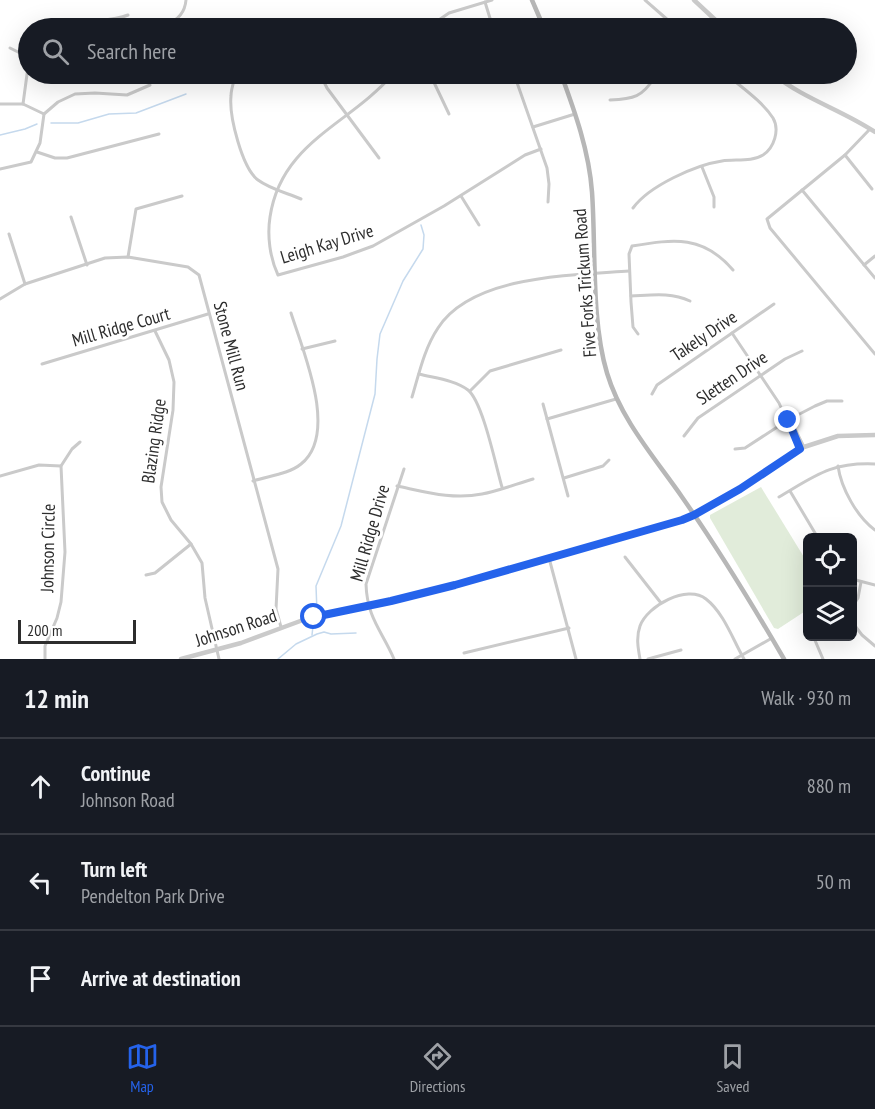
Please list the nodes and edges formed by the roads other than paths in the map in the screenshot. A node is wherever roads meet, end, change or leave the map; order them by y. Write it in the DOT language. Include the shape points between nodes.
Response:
graph roads {
  1 [pos="186,0"];
  2 [pos="492,0"];
  3 [pos="532,0"];
  4 [pos="645,0"];
  5 [pos="694,0"];
  6 [pos="485,2"];
  7 [pos="128,15"];
  8 [pos="122,18"];
  9 [pos="178,18"];
  10 [pos="442,18"];
  11 [pos="490,18"];
  12 [pos="540,18"];
  13 [pos="666,18"];
  14 [pos="713,18"];
  15 [pos="10,48"];
  16 [pos="18,52"];
  17 [pos="25,84"];
  18 [pos="234,84"];
  19 [pos="325,84"];
  20 [pos="384,84"];
  21 [pos="435,84"];
  22 [pos="518,84"];
  23 [pos="564,84"];
  24 [pos="648,84"];
  25 [pos="737,84"];
  26 [pos="788,84"];
  27 [pos="150,85"];
  28 [pos="610,100"];
  29 [pos="0,104"];
  30 [pos="22,104"];
  31 [pos="44,114"];
  32 [pos="449,114"];
  33 [pos="575,114"];
  34 [pos="347,115"];
  35 [pos="533,127"];
  36 [pos="873,131"];
  37 [pos="159,134"];
  38 [pos="541,149"];
  39 [pos="37,152"];
  40 [pos="845,155"];
  41 [pos="379,158"];
  42 [pos="702,167"];
  43 [pos="0,169"];
  44 [pos="277,189"];
  45 [pos="872,189"];
  46 [pos="802,190"];
  47 [pos="182,196"];
  48 [pos="461,196"];
  49 [pos="301,199"];
  50 [pos="548,202"];
  51 [pos="714,207"];
  52 [pos="633,208"];
  53 [pos="71,217"];
  54 [pos="479,225"];
  55 [pos="9,234"];
  56 [pos="875,256"];
  57 [pos="128,257"];
  58 [pos="87,265"];
  59 [pos="864,265"];
  60 [pos="733,270"];
  61 [pos="629,272"];
  62 [pos="596,273"];
  63 [pos="875,279"];
  64 [pos="25,284"];
  65 [pos="631,296"];
  66 [pos="0,299"];
  67 [pos="690,301"];
  68 [pos="774,304"];
  69 [pos="291,313"];
  70 [pos="208,314"];
  71 [pos="155,331"];
  72 [pos="732,333"];
  73 [pos="638,334"];
  74 [pos="335,341"];
  75 [pos="302,349"];
  76 [pos="561,350"];
  77 [pos="802,351"];
  78 [pos="875,354"];
  79 [pos="42,364"];
  80 [pos="419,374"];
  81 [pos="761,375"];
  82 [pos="470,391"];
  83 [pos="652,394"];
  84 [pos="412,397"];
  85 [pos="616,399"];
  86 [pos="843,401"];
  87 [pos="543,405"];
  88 [pos="547,419"];
  89 [pos="788,420"];
  90 [pos="875,435"];
  91 [pos="684,436"];
  92 [pos="80,442"];
  93 [pos="802,448"];
  94 [pos="735,449"];
  95 [pos="609,460"];
  96 [pos="875,464"];
  97 [pos="61,466"];
  98 [pos="838,466"];
  99 [pos="404,469"];
  100 [pos="0,476"];
  101 [pos="563,478"];
  102 [pos="533,479"];
  103 [pos="253,481"];
  104 [pos="397,486"];
  105 [pos="502,488"];
  106 [pos="790,491"];
  107 [pos="568,496"];
  108 [pos="779,497"];
  109 [pos="694,515"];
  110 [pos="875,530"];
  111 [pos="816,533"];
  112 [pos="190,544"];
  113 [pos="625,557"];
  114 [pos="549,558"];
  115 [pos="146,575"];
  116 [pos="857,581"];
  117 [pos="861,582"];
  118 [pos="875,585"];
  119 [pos="857,600"];
  120 [pos="661,603"];
  121 [pos="369,606"];
  122 [pos="281,627"];
  123 [pos="569,628"];
  124 [pos="857,628"];
  125 [pos="772,638"];
  126 [pos="815,641"];
  127 [pos="875,646"];
  128 [pos="681,650"];
  129 [pos="217,651"];
  130 [pos="464,653"];
  131 [pos="743,657"];
  132 [pos="45,659"];
  133 [pos="181,659"];
  134 [pos="219,659"];
  135 [pos="394,659"];
  136 [pos="576,659"];
  137 [pos="640,659"];
  138 [pos="648,659"];
  139 [pos="735,659"];
  140 [pos="784,659"];
  141 [pos="824,659"];
  1 -- 9 [label="street"];
  2 -- 6 [label="street"];
  3 -- 12 [label="main road"];
  4 -- 13 [label="street"];
  5 -- 14 [label="street"];
  6 -- 10 [label="street"];
  6 -- 11 [label="street"];
  7 -- 8 [label="street"];
  15 -- 16 [label="street"];
  17 -- 30 [label="street"];
  18 -- 44 [label="street" via="231,110 244,159 253,176"];
  19 -- 34 [label="street"];
  20 -- 34 [label="street, Leigh Kay Drive"];
  21 -- 32 [label="street"];
  22 -- 35 [label="street"];
  23 -- 33 [label="main road, Five Forks Trickum Road"];
  24 -- 28 [label="street" via="631,99"];
  25 -- 42 [label="street" via="775,121 774,141 761,157"];
  26 -- 36 [label="street"];
  27 -- 31 [label="street" via="127,95 75,94"];
  29 -- 30 [label="street"];
  30 -- 31 [label="street"];
  31 -- 39 [label="street"];
  33 -- 35 [label="street"];
  33 -- 62 [label="main road, Five Forks Trickum Road" via="590,171"];
  34 -- 41 [label="street"];
  34 -- 44 [label="street, Leigh Kay Drive" via="302,151"];
  35 -- 38 [label="street"];
  36 -- 40 [label="street"];
  37 -- 39 [label="street" via="67,158"];
  38 -- 48 [label="street, Leigh Kay Drive"];
  38 -- 50 [label="street" via="548,176"];
  39 -- 43 [label="street" via="31,162"];
  40 -- 45 [label="street"];
  40 -- 46 [label="street"];
  42 -- 51 [label="street"];
  42 -- 52 [label="street" via="666,182"];
  44 -- 48 [label="street, Leigh Kay Drive" via="269,230 278,275 373,246"];
  44 -- 49 [label="street"];
  46 -- 59 [label="street"];
  46 -- 78 [label="street" via="770,215 767,222"];
  47 -- 57 [label="street" via="136,209"];
  48 -- 54 [label="street"];
  53 -- 58 [label="street"];
  55 -- 64 [label="street"];
  56 -- 59 [label="street"];
  57 -- 58 [label="street, Stone Mill Run" via="105,258"];
  57 -- 70 [label="street, Stone Mill Run" via="189,267 199,275"];
  58 -- 64 [label="street, Stone Mill Run"];
  59 -- 63 [label="street"];
  60 -- 61 [label="street" via="708,248 682,242 632,246"];
  61 -- 62 [label="street"];
  61 -- 65 [label="street"];
  62 -- 80 [label="street" via="564,274 518,283 468,301 438,327"];
  62 -- 85 [label="main road, Five Forks Trickum Road" via="603,358"];
  64 -- 66 [label="street, Stone Mill Run"];
  65 -- 67 [label="street" via="669,294"];
  65 -- 73 [label="street" via="633,327"];
  68 -- 72 [label="street, Takely Drive"];
  69 -- 75 [label="street"];
  70 -- 71 [label="street, Mill Ridge Court"];
  70 -- 103 [label="street, Stone Mill Run"];
  71 -- 79 [label="street, Mill Ridge Court"];
  71 -- 112 [label="street, Blazing Ridge" via="174,382 162,502"];
  72 -- 81 [label="street"];
  72 -- 83 [label="street, Takely Drive" via="657,385"];
  74 -- 75 [label="street"];
  75 -- 103 [label="street" via="316,396 316,443 308,457 294,468"];
  76 -- 82 [label="street" via="490,371"];
  77 -- 81 [label="street, Sletten Drive"];
  80 -- 82 [label="street" via="459,384"];
  80 -- 84 [label="street"];
  81 -- 89 [label="street"];
  81 -- 91 [label="street, Sletten Drive" via="696,420"];
  82 -- 105 [label="street" via="478,404"];
  85 -- 88 [label="street"];
  85 -- 109 [label="main road, Five Forks Trickum Road"];
  86 -- 89 [label="street" via="827,401"];
  87 -- 88 [label="street"];
  88 -- 101 [label="street"];
  89 -- 93 [label="street"];
  89 -- 94 [label="street" via="745,448"];
  90 -- 93 [label="street, Johnson Road" via="838,436"];
  92 -- 97 [label="street"];
  93 -- 109 [label="street, Johnson Road"];
  95 -- 101 [label="street" via="603,466"];
  96 -- 98 [label="street"];
  97 -- 100 [label="street" via="39,465"];
  97 -- 132 [label="street, Johnson Circle" via="65,552 61,602 45,646"];
  98 -- 106 [label="street"];
  98 -- 110 [label="street" via="844,488"];
  99 -- 104 [label="street, Mill Ridge Drive"];
  101 -- 107 [label="street"];
  102 -- 105 [label="street"];
  103 -- 122 [label="street, Stone Mill Run" via="278,569 276,609"];
  104 -- 105 [label="street" via="442,496 484,494"];
  104 -- 121 [label="street, Mill Ridge Drive" via="366,584"];
  106 -- 108 [label="street"];
  106 -- 111 [label="street"];
  109 -- 114 [label="street, Johnson Road"];
  109 -- 125 [label="main road, Five Forks Trickum Road"];
  112 -- 115 [label="street" via="155,573"];
  112 -- 129 [label="street, Blazing Ridge" via="202,562 205,598"];
  113 -- 120 [label="street"];
  114 -- 121 [label="street, Johnson Road"];
  114 -- 123 [label="street"];
  116 -- 117 [label="street"];
  117 -- 118 [label="street"];
  117 -- 119 [label="street"];
  120 -- 131 [label="street" via="692,594 703,597 719,612"];
  120 -- 137 [label="street" via="639,627"];
  121 -- 122 [label="street, Johnson Road"];
  121 -- 135 [label="street"];
  122 -- 129 [label="street, Johnson Road"];
  123 -- 130 [label="street"];
  123 -- 136 [label="street"];
  124 -- 127 [label="street"];
  125 -- 131 [label="street"];
  125 -- 140 [label="main road, Five Forks Trickum Road"];
  126 -- 141 [label="street"];
  128 -- 138 [label="street"];
  129 -- 133 [label="street, Johnson Road"];
  129 -- 134 [label="street, Blazing Ridge"];
  131 -- 139 [label="street"];
}
